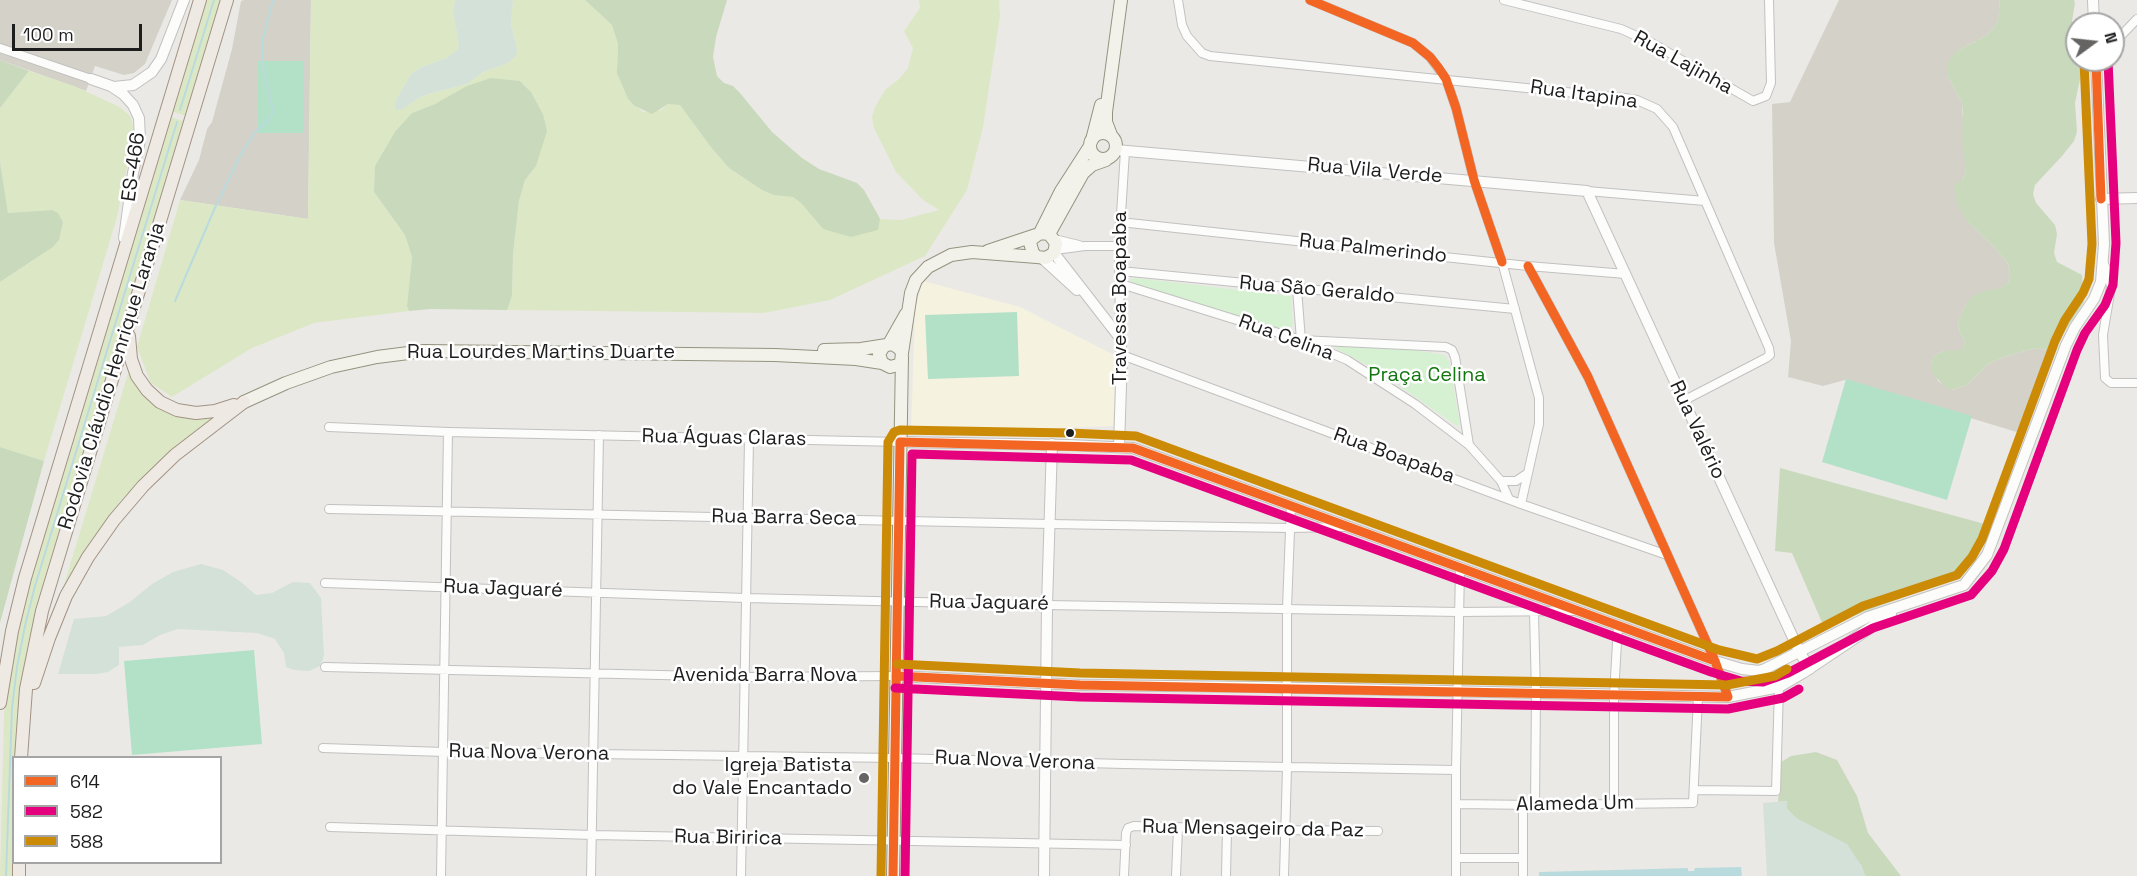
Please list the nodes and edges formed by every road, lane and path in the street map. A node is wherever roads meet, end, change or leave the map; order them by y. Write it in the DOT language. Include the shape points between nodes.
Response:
graph roads {
  1 [pos="184,0"];
  2 [pos="200,0"];
  3 [pos="226,0"];
  4 [pos="1121,0"];
  5 [pos="1178,0"];
  6 [pos="1310,0"];
  7 [pos="1504,0"];
  8 [pos="1770,0"];
  9 [pos="2137,19"];
  10 [pos="2125,32"];
  11 [pos="0,48"];
  12 [pos="2097,72"];
  13 [pos="1110,78"];
  14 [pos="91,79"];
  15 [pos="1446,79"];
  16 [pos="111,86"];
  17 [pos="1111,135"];
  18 [pos="1091,143"];
  19 [pos="1121,150"];
  20 [pos="1106,160"];
  21 [pos="1474,180"];
  22 [pos="1587,191"];
  23 [pos="2137,198"];
  24 [pos="2102,199"];
  25 [pos="1705,201"];
  26 [pos="1120,222"];
  27 [pos="1050,243"];
  28 [pos="1119,246"];
  29 [pos="987,252"];
  30 [pos="1039,257"];
  31 [pos="122,259"];
  32 [pos="1502,262"];
  33 [pos="2103,262"];
  34 [pos="1528,266"];
  35 [pos="1120,271"];
  36 [pos="1626,274"];
  37 [pos="1121,284"];
  38 [pos="1297,289"];
  39 [pos="1091,302"];
  40 [pos="909,304"];
  41 [pos="1515,309"];
  42 [pos="128,324"];
  43 [pos="1120,338"];
  44 [pos="1301,340"];
  45 [pos="886,345"];
  46 [pos="775,355"];
  47 [pos="902,355"];
  48 [pos="1122,355"];
  49 [pos="884,364"];
  50 [pos="2137,382"];
  51 [pos="1683,400"];
  52 [pos="244,402"];
  53 [pos="901,407"];
  54 [pos="330,428"];
  55 [pos="448,432"];
  56 [pos="599,435"];
  57 [pos="749,439"];
  58 [pos="900,442"];
  59 [pos="1052,444"];
  60 [pos="1469,445"];
  61 [pos="1119,446"];
  62 [pos="1529,472"];
  63 [pos="1501,481"];
  64 [pos="1509,499"];
  65 [pos="1521,504"];
  66 [pos="1291,506"];
  67 [pos="329,508"];
  68 [pos="446,511"];
  69 [pos="597,514"];
  70 [pos="748,517"];
  71 [pos="899,520"];
  72 [pos="1050,524"];
  73 [pos="1347,527"];
  74 [pos="1289,528"];
  75 [pos="1666,555"];
  76 [pos="1460,569"];
  77 [pos="325,583"];
  78 [pos="446,588"];
  79 [pos="596,592"];
  80 [pos="746,598"];
  81 [pos="897,601"];
  82 [pos="1915,602"];
  83 [pos="1047,605"];
  84 [pos="1287,608"];
  85 [pos="1581,611"];
  86 [pos="1459,612"];
  87 [pos="1534,613"];
  88 [pos="1618,625"];
  89 [pos="1800,652"];
  90 [pos="1715,661"];
  91 [pos="325,667"];
  92 [pos="1810,669"];
  93 [pos="444,671"];
  94 [pos="1759,671"];
  95 [pos="596,673"];
  96 [pos="896,676"];
  97 [pos="744,677"];
  98 [pos="1047,684"];
  99 [pos="1779,687"];
  100 [pos="1287,688"];
  101 [pos="1458,692"];
  102 [pos="1758,693"];
  103 [pos="1536,694"];
  104 [pos="1614,695"];
  105 [pos="1698,697"];
  106 [pos="1728,697"];
  107 [pos="0,703"];
  108 [pos="322,748"];
  109 [pos="444,752"];
  110 [pos="594,754"];
  111 [pos="21,756"];
  112 [pos="21,756"];
  113 [pos="745,756"];
  114 [pos="895,758"];
  115 [pos="1045,762"];
  116 [pos="1287,768"];
  117 [pos="1456,770"];
  118 [pos="1694,790"];
  119 [pos="1614,803"];
  120 [pos="1456,804"];
  121 [pos="1523,805"];
  122 [pos="1535,805"];
  123 [pos="330,827"];
  124 [pos="1178,828"];
  125 [pos="1227,829"];
  126 [pos="1286,830"];
  127 [pos="442,831"];
  128 [pos="1378,831"];
  129 [pos="593,835"];
  130 [pos="743,838"];
  131 [pos="894,840"];
  132 [pos="1045,844"];
  133 [pos="1126,845"];
  134 [pos="1457,858"];
  135 [pos="1523,858"];
  136 [pos="441,876"];
  137 [pos="591,876"];
  138 [pos="741,876"];
  139 [pos="893,876"];
  140 [pos="1044,876"];
  141 [pos="1124,876"];
  142 [pos="1176,876"];
  143 [pos="1226,876"];
  144 [pos="1284,876"];
  145 [pos="1456,876"];
  146 [pos="1523,876"];
  1 -- 16 [label="street, ES-466" via="153,72 133,85"];
  2 -- 31 [label="main road, Rodovia Cláudio Henrique Laranja"];
  3 -- 42 [label="main road, Rodovia Cláudio Henrique Laranja"];
  4 -- 13 [label="main road"];
  5 -- 15 [label="street, Rua Itapina" via="1187,36 1210,56"];
  6 -- 15 [label="street" via="1413,43 1430,57"];
  7 -- 8 [label="street, Rua Lajinha" via="1621,29 1753,101 1766,96 1771,83"];
  9 -- 10 [label="street"];
  11 -- 14 [label="street, ES-466"];
  12 -- 24 [label="street"];
  13 -- 17 [label="main road" via="1105,117"];
  13 -- 18 [label="main road"];
  14 -- 16 [label="street, ES-466"];
  15 -- 21 [label="street"];
  15 -- 25 [label="street, Rua Itapina" via="1625,98 1648,104 1673,127"];
  16 -- 31 [label="street, ES-466" via="128,99 140,125"];
  17 -- 18 [label="main road" via="1100,133"];
  17 -- 19 [label="main road"];
  18 -- 20 [label="main road" via="1095,156"];
  18 -- 27 [label="main road" via="1061,191"];
  19 -- 20 [label="main road"];
  19 -- 21 [label="street, Rua Vila Verde"];
  19 -- 26 [label="street, Travessa Boapaba"];
  20 -- 27 [label="main road" via="1083,173"];
  21 -- 22 [label="street, Rua Vila Verde"];
  21 -- 32 [label="street"];
  22 -- 25 [label="street, Rua Vila Verde"];
  22 -- 36 [label="street, Rua Valério"];
  23 -- 24 [label="street"];
  24 -- 33 [label="street"];
  25 -- 51 [label="street, Rua Itapina" via="1770,355"];
  26 -- 28 [label="street, Travessa Boapaba"];
  26 -- 32 [label="street, Rua Palmerindo"];
  27 -- 28 [label="street"];
  27 -- 29 [label="main road"];
  27 -- 30 [label="main road" via="1050,256"];
  27 -- 30 [label="main road" via="1032,239 1031,249"];
  27 -- 39 [label="street"];
  28 -- 35 [label="street, Travessa Boapaba"];
  29 -- 30 [label="main road"];
  29 -- 40 [label="main road" via="951,255 928,267 916,280"];
  30 -- 39 [label="street"];
  31 -- 107 [label="main road, Rodovia Cláudio Henrique Laranja" via="20,596"];
  32 -- 34 [label="street, Rua Palmerindo"];
  32 -- 41 [label="street"];
  33 -- 50 [label="street" via="2110,287 2103,335 2105,378 2111,383"];
  33 -- 82 [label="street" via="2097,292 2066,345 1988,555 1964,585"];
  34 -- 36 [label="street, Rua Palmerindo"];
  34 -- 75 [label="street" via="1588,377"];
  35 -- 37 [label="street, Travessa Boapaba"];
  35 -- 38 [label="street, Rua São Geraldo"];
  36 -- 51 [label="street, Rua Valério"];
  37 -- 43 [label="street, Travessa Boapaba"];
  37 -- 44 [label="street, Rua Celina"];
  38 -- 41 [label="street, Rua São Geraldo"];
  38 -- 44 [label="street"];
  39 -- 43 [label="street"];
  40 -- 45 [label="main road"];
  40 -- 47 [label="main road"];
  41 -- 62 [label="street" via="1539,398 1539,424"];
  42 -- 52 [label="main road" via="133,368 160,402 196,413"];
  42 -- 111 [label="main road, Rodovia Cláudio Henrique Laranja" via="42,611 26,689"];
  43 -- 48 [label="street, Travessa Boapaba"];
  44 -- 60 [label="street, Rua Celina" via="1347,360"];
  44 -- 60 [label="street" via="1446,347 1455,357"];
  45 -- 46 [label="main road, Rua Lourdes Martins Duarte"];
  45 -- 47 [label="main road" via="897,346"];
  45 -- 49 [label="main road" via="879,354"];
  46 -- 49 [label="main road, Rua Lourdes Martins Duarte"];
  46 -- 52 [label="main road, Rua Lourdes Martins Duarte" via="424,351 331,367"];
  47 -- 49 [label="main road" via="898,365"];
  47 -- 53 [label="main road"];
  48 -- 61 [label="street, Travessa Boapaba"];
  48 -- 64 [label="street, Rua Boapaba"];
  49 -- 53 [label="main road"];
  51 -- 89 [label="street, Rua Valério"];
  52 -- 112 [label="main road" via="159,470 114,520 88,557 57,617 41,659"];
  53 -- 58 [label="main road"];
  54 -- 55 [label="street, Rua Águas Claras"];
  55 -- 56 [label="street, Rua Águas Claras"];
  55 -- 68 [label="street"];
  56 -- 57 [label="street, Rua Águas Claras"];
  56 -- 69 [label="street"];
  57 -- 58 [label="street, Rua Águas Claras"];
  57 -- 70 [label="street"];
  58 -- 59 [label="street, Rua Águas Claras"];
  58 -- 71 [label="main road"];
  59 -- 61 [label="street, Rua Águas Claras"];
  59 -- 72 [label="street"];
  60 -- 63 [label="street, Rua Celina"];
  61 -- 66 [label="street, Rua Águas Claras"];
  62 -- 63 [label="street" via="1516,481"];
  62 -- 65 [label="street"];
  63 -- 64 [label="street, Rua Celina"];
  64 -- 65 [label="street, Rua Boapaba"];
  65 -- 75 [label="street, Rua Boapaba"];
  66 -- 73 [label="street, Rua Águas Claras"];
  66 -- 74 [label="street"];
  67 -- 68 [label="street, Rua Barra Seca"];
  68 -- 69 [label="street, Rua Barra Seca"];
  68 -- 78 [label="street"];
  69 -- 70 [label="street, Rua Barra Seca"];
  69 -- 79 [label="street"];
  70 -- 71 [label="street, Rua Barra Seca"];
  70 -- 80 [label="street"];
  71 -- 72 [label="street, Rua Barra Seca"];
  71 -- 81 [label="main road"];
  72 -- 74 [label="street, Rua Barra Seca"];
  72 -- 83 [label="street"];
  73 -- 74 [label="street, Rua Barra Seca"];
  73 -- 76 [label="street, Rua Águas Claras"];
  74 -- 84 [label="street"];
  75 -- 90 [label="street"];
  76 -- 85 [label="street, Rua Águas Claras"];
  76 -- 86 [label="street"];
  77 -- 78 [label="street, Rua Jaguaré"];
  78 -- 79 [label="street, Rua Jaguaré"];
  78 -- 93 [label="street"];
  79 -- 80 [label="street, Rua Jaguaré"];
  79 -- 95 [label="street"];
  80 -- 81 [label="street, Rua Jaguaré"];
  80 -- 97 [label="street"];
  81 -- 83 [label="street, Rua Jaguaré"];
  81 -- 96 [label="main road"];
  82 -- 89 [label="street" via="1868,617"];
  82 -- 92 [label="street, Avenida Barra Nova" via="1882,619"];
  83 -- 84 [label="street, Rua Jaguaré"];
  83 -- 98 [label="street"];
  84 -- 86 [label="street, Rua Jaguaré"];
  84 -- 100 [label="street"];
  85 -- 87 [label="street, Rua Jaguaré"];
  85 -- 88 [label="street, Rua Águas Claras"];
  86 -- 87 [label="street, Rua Jaguaré"];
  86 -- 101 [label="street"];
  87 -- 103 [label="street"];
  88 -- 90 [label="street, Rua Águas Claras"];
  88 -- 104 [label="street"];
  89 -- 92 [label="street, Rua Valério"];
  89 -- 94 [label="street"];
  90 -- 94 [label="street, Rua Águas Claras"];
  90 -- 106 [label="street"];
  91 -- 93 [label="street, Avenida Barra Nova"];
  92 -- 99 [label="street, Avenida Barra Nova"];
  93 -- 95 [label="street, Avenida Barra Nova"];
  93 -- 109 [label="street"];
  94 -- 102 [label="street"];
  95 -- 97 [label="street, Avenida Barra Nova"];
  95 -- 110 [label="street"];
  96 -- 97 [label="street, Avenida Barra Nova"];
  96 -- 98 [label="street, Avenida Barra Nova"];
  96 -- 114 [label="main road"];
  97 -- 113 [label="street"];
  98 -- 100 [label="street, Avenida Barra Nova"];
  98 -- 115 [label="street"];
  99 -- 102 [label="street, Avenida Barra Nova"];
  99 -- 118 [label="street" via="1776,791"];
  100 -- 101 [label="street, Avenida Barra Nova"];
  100 -- 116 [label="street"];
  101 -- 103 [label="street, Avenida Barra Nova"];
  101 -- 117 [label="street"];
  102 -- 106 [label="street, Avenida Barra Nova"];
  103 -- 104 [label="street, Avenida Barra Nova"];
  103 -- 122 [label="street"];
  104 -- 105 [label="street, Avenida Barra Nova"];
  104 -- 119 [label="street"];
  105 -- 106 [label="street, Avenida Barra Nova"];
  105 -- 118 [label="street"];
  108 -- 109 [label="street, Rua Nova Verona"];
  109 -- 110 [label="street, Rua Nova Verona"];
  109 -- 127 [label="street"];
  110 -- 113 [label="street, Rua Nova Verona"];
  110 -- 129 [label="street"];
  113 -- 114 [label="street, Rua Nova Verona"];
  113 -- 130 [label="street"];
  114 -- 115 [label="street, Rua Nova Verona"];
  114 -- 131 [label="main road"];
  115 -- 116 [label="street, Rua Nova Verona"];
  115 -- 132 [label="street"];
  116 -- 117 [label="street, Rua Nova Verona"];
  116 -- 126 [label="street"];
  117 -- 120 [label="street"];
  118 -- 119 [label="street, Alameda Um" via="1693,803"];
  119 -- 122 [label="street, Alameda Um"];
  120 -- 121 [label="street, Alameda Um"];
  120 -- 134 [label="street"];
  121 -- 122 [label="street, Alameda Um"];
  121 -- 135 [label="street"];
  123 -- 127 [label="street, Rua Biririca"];
  124 -- 125 [label="street, Rua Mensageiro da Paz"];
  124 -- 133 [label="street, Rua Mensageiro da Paz" via="1134,826 1128,828"];
  124 -- 142 [label="street"];
  125 -- 126 [label="street, Rua Mensageiro da Paz"];
  125 -- 143 [label="street"];
  126 -- 128 [label="street, Rua Mensageiro da Paz"];
  126 -- 144 [label="street"];
  127 -- 129 [label="street, Rua Biririca"];
  127 -- 136 [label="street"];
  129 -- 130 [label="street, Rua Biririca"];
  129 -- 137 [label="street"];
  130 -- 131 [label="street, Rua Biririca"];
  130 -- 138 [label="street"];
  131 -- 132 [label="street, Rua Biririca"];
  131 -- 139 [label="main road"];
  132 -- 133 [label="street, Rua Biririca"];
  132 -- 140 [label="street"];
  133 -- 141 [label="street"];
  134 -- 135 [label="street"];
  134 -- 145 [label="street"];
  135 -- 146 [label="street"];
}
